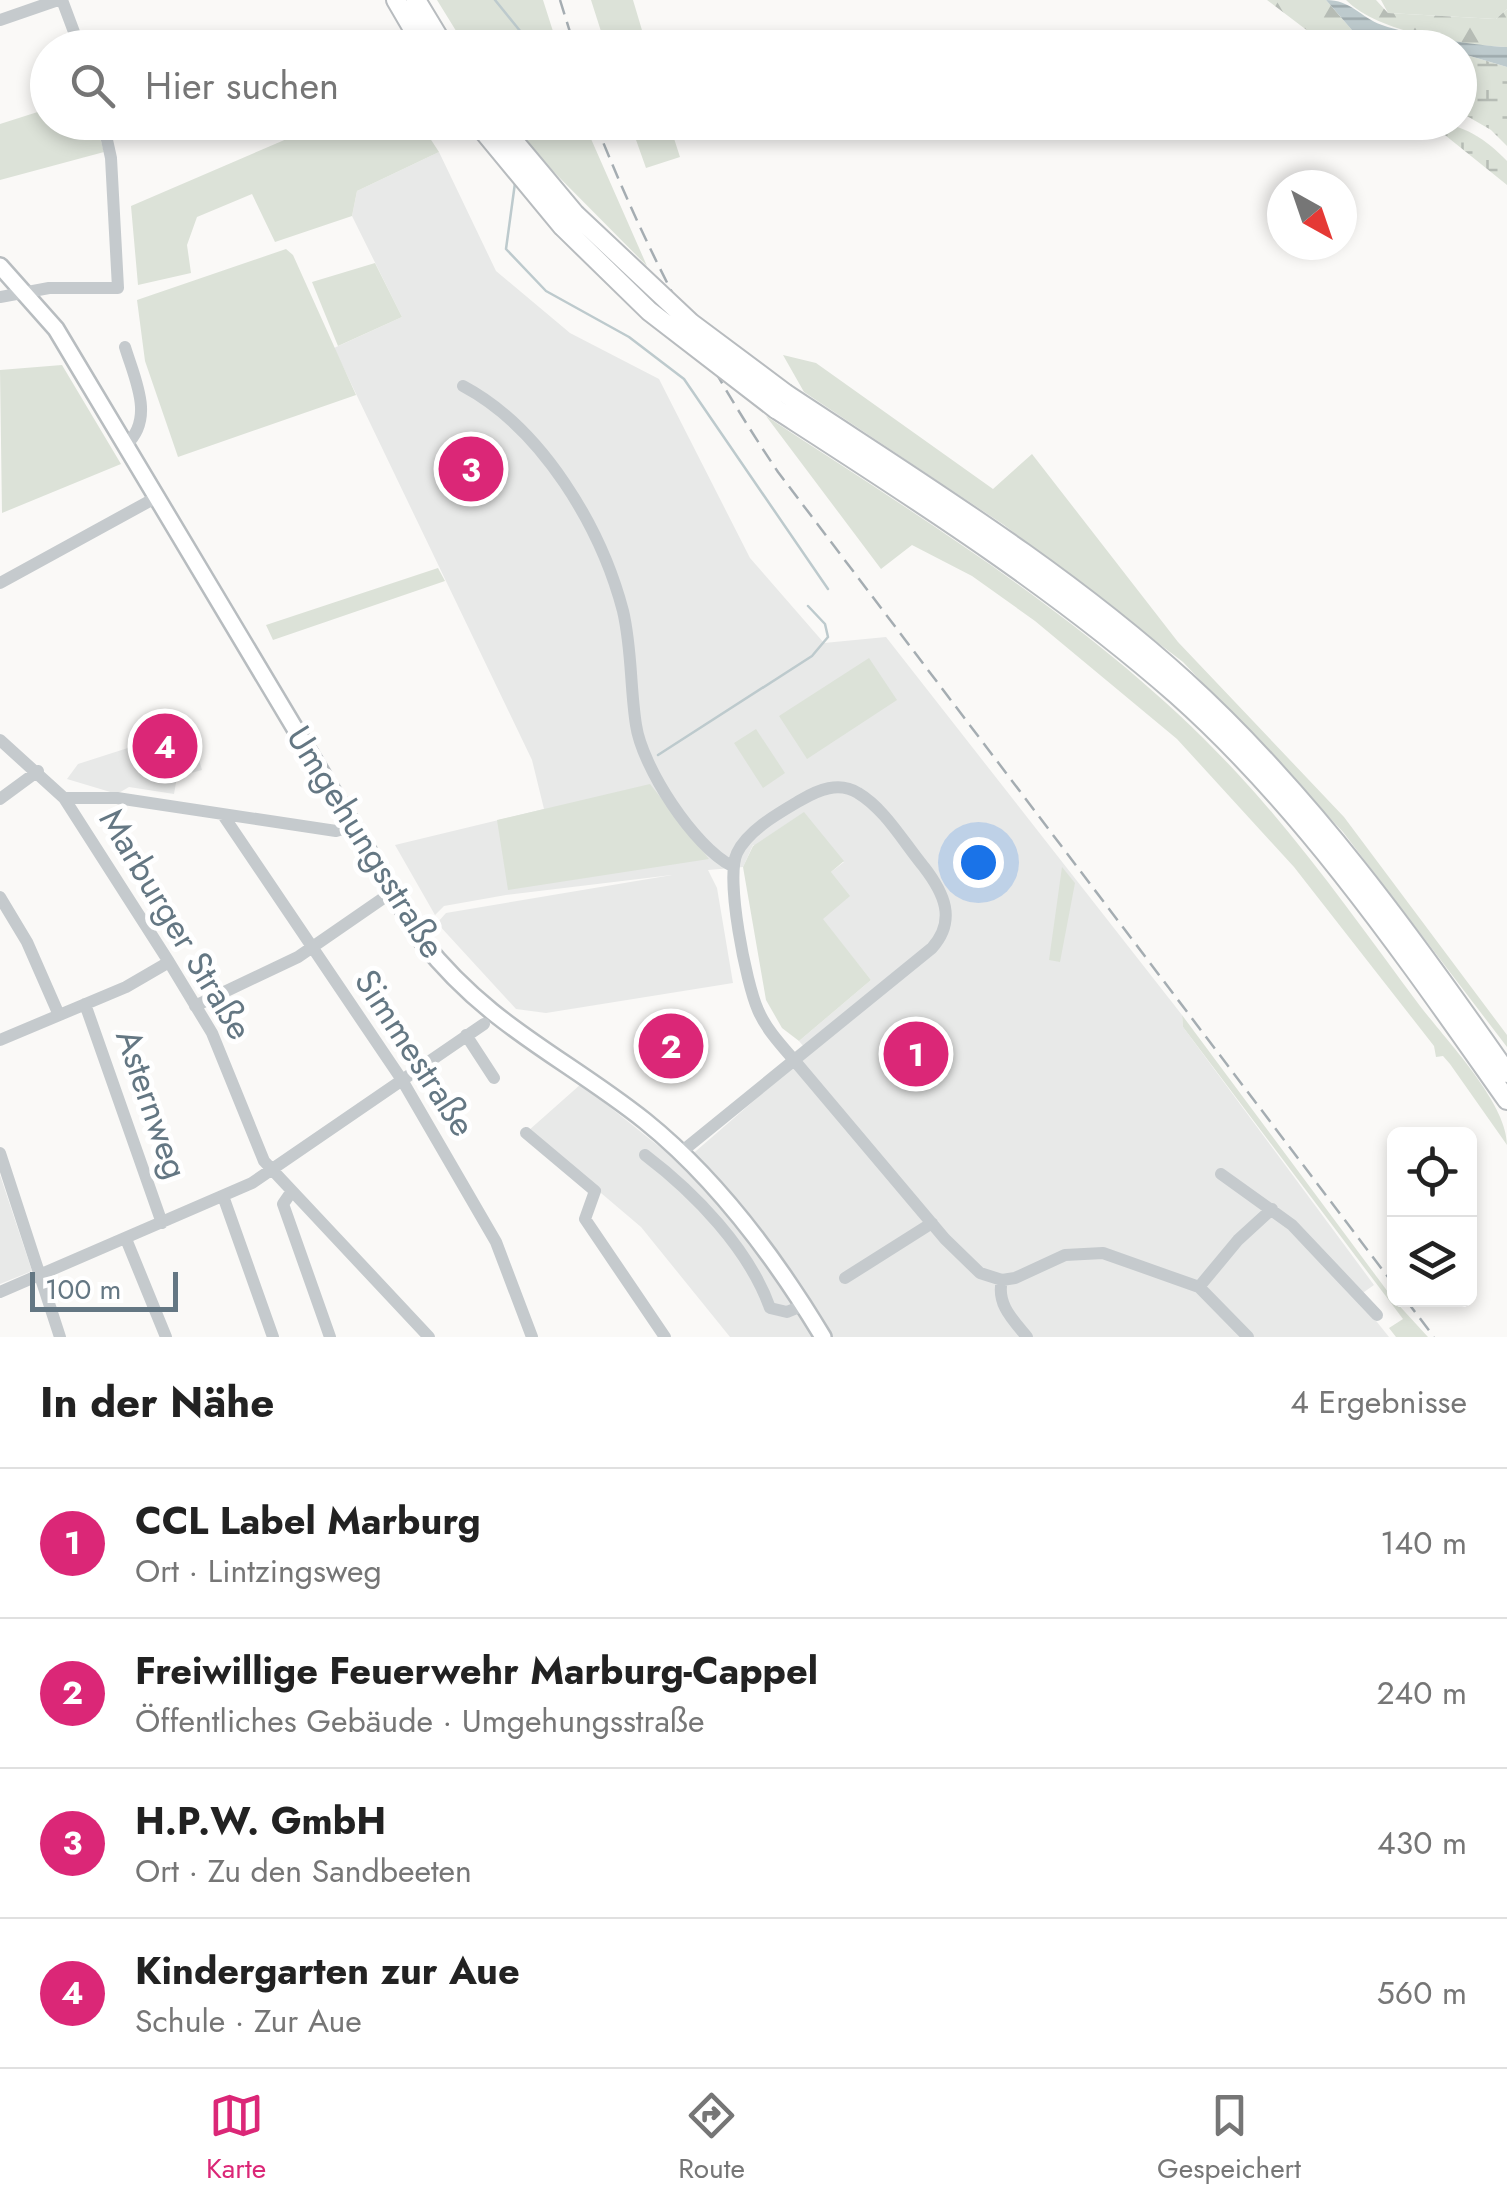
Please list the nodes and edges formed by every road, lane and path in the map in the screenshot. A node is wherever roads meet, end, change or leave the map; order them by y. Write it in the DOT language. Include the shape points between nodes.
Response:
graph roads {
  1 [pos="60,0"];
  2 [pos="396,0"];
  3 [pos="416,0"];
  4 [pos="0,20"];
  5 [pos="72,30"];
  6 [pos="414,30"];
  7 [pos="434,30"];
  8 [pos="108,140"];
  9 [pos="490,140"];
  10 [pos="513,140"];
  11 [pos="569,220"];
  12 [pos="0,266"];
  13 [pos="26,290"];
  14 [pos="0,297"];
  15 [pos="126,347"];
  16 [pos="464,386"];
  17 [pos="781,402"];
  18 [pos="126,445"];
  19 [pos="157,498"];
  20 [pos="0,583"];
  21 [pos="0,740"];
  22 [pos="38,771"];
  23 [pos="64,798"];
  24 [pos="0,799"];
  25 [pos="223,815"];
  26 [pos="353,826"];
  27 [pos="732,866"];
  28 [pos="0,897"];
  29 [pos="382,899"];
  30 [pos="310,950"];
  31 [pos="169,962"];
  32 [pos="86,1004"];
  33 [pos="195,1006"];
  34 [pos="59,1015"];
  35 [pos="1472,1022"];
  36 [pos="484,1024"];
  37 [pos="466,1034"];
  38 [pos="0,1040"];
  39 [pos="794,1060"];
  40 [pos="1507,1063"];
  41 [pos="1507,1073"];
  42 [pos="494,1078"];
  43 [pos="402,1080"];
  44 [pos="1507,1100"];
  45 [pos="526,1134"];
  46 [pos="0,1153"];
  47 [pos="680,1153"];
  48 [pos="645,1156"];
  49 [pos="272,1170"];
  50 [pos="1221,1174"];
  51 [pos="292,1191"];
  52 [pos="223,1196"];
  53 [pos="1272,1208"];
  54 [pos="162,1223"];
  55 [pos="932,1223"];
  56 [pos="126,1239"];
  57 [pos="39,1276"];
  58 [pos="846,1278"];
  59 [pos="1002,1280"];
  60 [pos="1200,1287"];
  61 [pos="0,1292"];
  62 [pos="804,1305"];
  63 [pos="1376,1315"];
  64 [pos="60,1337"];
  65 [pos="166,1337"];
  66 [pos="273,1337"];
  67 [pos="330,1337"];
  68 [pos="430,1337"];
  69 [pos="532,1337"];
  70 [pos="665,1337"];
  71 [pos="824,1337"];
  72 [pos="1028,1337"];
  73 [pos="1248,1337"];
  1 -- 4 [label="street"];
  1 -- 5 [label="street"];
  2 -- 6 [label="highway"];
  3 -- 7 [label="highway"];
  8 -- 13 [label="street" via="118,288"];
  9 -- 11 [label="highway" via="530,191"];
  10 -- 11 [label="highway"];
  11 -- 17 [label="highway, bridge" via="659,319"];
  12 -- 13 [label="main road, Umgehungsstraße"];
  13 -- 14 [label="street"];
  13 -- 18 [label="main road, Umgehungsstraße"];
  15 -- 18 [label="street" via="142,410 138,434"];
  16 -- 27 [label="street" via="506,415 580,511 622,609 645,756 700,843"];
  17 -- 35 [label="highway" via="974,518 1186,682 1354,866"];
  17 -- 44 [label="highway" via="1078,613 1179,698 1334,866"];
  18 -- 19 [label="main road, Umgehungsstraße"];
  19 -- 20 [label="street"];
  19 -- 26 [label="main road, Umgehungsstraße"];
  21 -- 22 [label="street, Marburger Straße"];
  22 -- 23 [label="street, Marburger Straße"];
  22 -- 24 [label="street"];
  23 -- 25 [label="street" via="117,798"];
  23 -- 31 [label="street, Marburger Straße"];
  25 -- 26 [label="street" via="336,831"];
  25 -- 30 [label="street, Simmestraße"];
  26 -- 47 [label="main road, Umgehungsstraße" via="422,941 466,992"];
  27 -- 39 [label="street" via="758,1010"];
  27 -- 39 [label="street" via="762,826 806,797 840,786 879,812 944,897 944,931 932,948"];
  28 -- 34 [label="street"];
  29 -- 30 [label="street"];
  30 -- 33 [label="street"];
  30 -- 43 [label="street, Simmestraße"];
  31 -- 32 [label="street"];
  31 -- 33 [label="street, Marburger Straße"];
  32 -- 34 [label="street"];
  32 -- 54 [label="street, Asternweg"];
  33 -- 49 [label="street, Marburger Straße"];
  34 -- 38 [label="street"];
  35 -- 40 [label="highway"];
  35 -- 41 [label="highway"];
  36 -- 37 [label="street"];
  37 -- 42 [label="street"];
  37 -- 43 [label="street"];
  39 -- 47 [label="street"];
  39 -- 55 [label="street"];
  43 -- 49 [label="street"];
  43 -- 69 [label="street, Simmestraße" via="496,1242"];
  45 -- 70 [label="street" via="596,1191 584,1218"];
  46 -- 57 [label="street"];
  47 -- 62 [label="main road, Umgehungsstraße"];
  48 -- 62 [label="street" via="723,1231 770,1308 784,1312"];
  49 -- 51 [label="street, Marburger Straße"];
  49 -- 52 [label="street"];
  50 -- 53 [label="street"];
  51 -- 67 [label="street" via="283,1204"];
  51 -- 68 [label="street, Marburger Straße"];
  52 -- 54 [label="street"];
  52 -- 66 [label="street"];
  53 -- 60 [label="street"];
  53 -- 63 [label="street"];
  54 -- 56 [label="street"];
  55 -- 58 [label="street"];
  55 -- 59 [label="street" via="969,1264"];
  56 -- 57 [label="street"];
  56 -- 65 [label="street"];
  57 -- 61 [label="street"];
  57 -- 64 [label="street"];
  59 -- 60 [label="street" via="1089,1252"];
  59 -- 72 [label="street" via="1004,1306"];
  60 -- 73 [label="street"];
  62 -- 71 [label="main road, Umgehungsstraße"];
}
